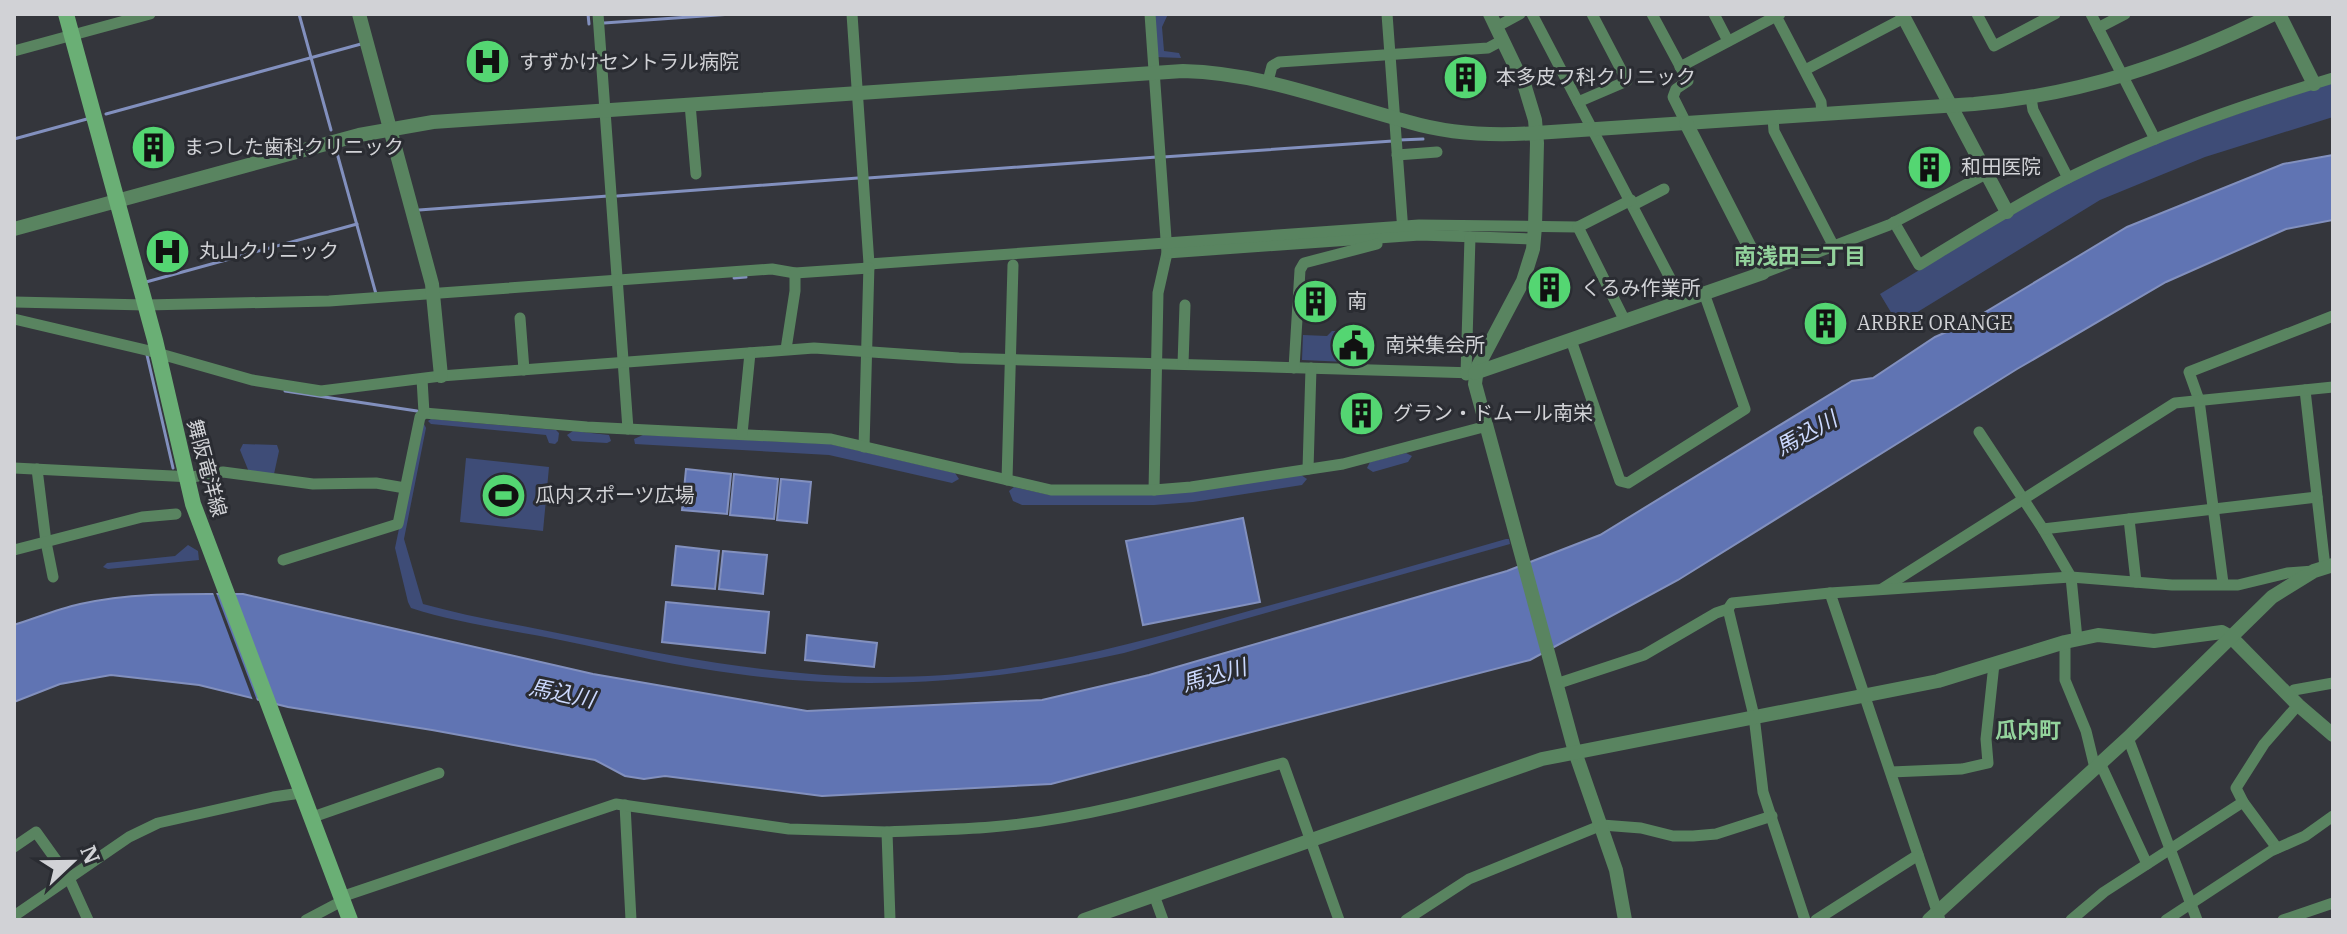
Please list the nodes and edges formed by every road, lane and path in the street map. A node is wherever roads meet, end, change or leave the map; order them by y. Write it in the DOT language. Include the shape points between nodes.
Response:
graph roads {
  1 [pos="66,14"];
  2 [pos="150,14"];
  3 [pos="359,14"];
  4 [pos="598,14"];
  5 [pos="852,14"];
  6 [pos="1150,14"];
  7 [pos="1387,14"];
  8 [pos="1520,14"];
  9 [pos="1532,14"];
  10 [pos="1592,14"];
  11 [pos="1652,14"];
  12 [pos="1714,14"];
  13 [pos="1977,14"];
  14 [pos="2055,14"];
  15 [pos="2091,14"];
  16 [pos="2125,14"];
  17 [pos="2276,14"];
  18 [pos="1777,15"];
  19 [pos="1903,16"];
  20 [pos="1496,27"];
  21 [pos="2098,28"];
  22 [pos="72,35"];
  23 [pos="1728,41"];
  24 [pos="14,51"];
  25 [pos="1390,55"];
  26 [pos="1680,67"];
  27 [pos="1805,70"];
  28 [pos="1154,71"];
  29 [pos="2124,77"];
  30 [pos="2333,78"];
  31 [pos="1268,81"];
  32 [pos="2314,84"];
  33 [pos="857,92"];
  34 [pos="2031,98"];
  35 [pos="1578,102"];
  36 [pos="690,104"];
  37 [pos="1950,106"];
  38 [pos="605,110"];
  39 [pos="1822,114"];
  40 [pos="1394,118"];
  41 [pos="1773,118"];
  42 [pos="1686,123"];
  43 [pos="390,128"];
  44 [pos="1594,129"];
  45 [pos="1536,133"];
  46 [pos="2155,139"];
  47 [pos="1437,152"];
  48 [pos="1397,155"];
  49 [pos="696,174"];
  50 [pos="1986,174"];
  51 [pos="2068,178"];
  52 [pos="1664,189"];
  53 [pos="117,201"];
  54 [pos="1632,202"];
  55 [pos="2007,212"];
  56 [pos="1894,222"];
  57 [pos="1578,227"];
  58 [pos="14,229"];
  59 [pos="1403,231"];
  60 [pos="1534,233"];
  61 [pos="1470,237"];
  62 [pos="1381,238"];
  63 [pos="1833,245"];
  64 [pos="1167,248"];
  65 [pos="1013,265"];
  66 [pos="869,266"];
  67 [pos="795,273"];
  68 [pos="1763,273"];
  69 [pos="619,280"];
  70 [pos="434,293"];
  71 [pos="1704,293"];
  72 [pos="1682,301"];
  73 [pos="14,302"];
  74 [pos="146,305"];
  75 [pos="1185,305"];
  76 [pos="2333,316"];
  77 [pos="520,318"];
  78 [pos="14,319"];
  79 [pos="1625,321"];
  80 [pos="1571,340"];
  81 [pos="786,349"];
  82 [pos="867,351"];
  83 [pos="750,353"];
  84 [pos="159,354"];
  85 [pos="1011,360"];
  86 [pos="624,363"];
  87 [pos="1157,364"];
  88 [pos="1183,364"];
  89 [pos="1294,368"];
  90 [pos="1311,368"];
  91 [pos="524,370"];
  92 [pos="1471,374"];
  93 [pos="441,376"];
  94 [pos="422,379"];
  95 [pos="2333,387"];
  96 [pos="2305,390"];
  97 [pos="2199,400"];
  98 [pos="424,413"];
  99 [pos="1487,426"];
  100 [pos="628,429"];
  101 [pos="1979,432"];
  102 [pos="742,434"];
  103 [pos="864,447"];
  104 [pos="14,468"];
  105 [pos="37,469"];
  106 [pos="1308,469"];
  107 [pos="186,476"];
  108 [pos="1007,480"];
  109 [pos="405,488"];
  110 [pos="1154,490"];
  111 [pos="2317,497"];
  112 [pos="2023,498"];
  113 [pos="2213,509"];
  114 [pos="176,514"];
  115 [pos="2129,519"];
  116 [pos="2043,529"];
  117 [pos="46,542"];
  118 [pos="14,550"];
  119 [pos="283,560"];
  120 [pos="2324,568"];
  121 [pos="53,577"];
  122 [pos="2071,577"];
  123 [pos="2136,582"];
  124 [pos="2223,583"];
  125 [pos="1881,589"];
  126 [pos="1830,593"];
  127 [pos="1728,609"];
  128 [pos="2231,637"];
  129 [pos="2071,641"];
  130 [pos="1994,664"];
  131 [pos="2333,683"];
  132 [pos="1556,684"];
  133 [pos="1864,694"];
  134 [pos="2294,700"];
  135 [pos="1754,716"];
  136 [pos="2333,735"];
  137 [pos="2128,738"];
  138 [pos="1575,752"];
  139 [pos="2097,766"];
  140 [pos="1891,772"];
  141 [pos="439,773"];
  142 [pos="301,793"];
  143 [pos="2243,802"];
  144 [pos="625,805"];
  145 [pos="1772,816"];
  146 [pos="2333,816"];
  147 [pos="310,818"];
  148 [pos="1602,825"];
  149 [pos="887,832"];
  150 [pos="1310,839"];
  151 [pos="14,847"];
  152 [pos="2277,848"];
  153 [pos="2170,849"];
  154 [pos="1918,855"];
  155 [pos="2147,864"];
  156 [pos="69,878"];
  157 [pos="1154,895"];
  158 [pos="341,899"];
  159 [pos="2192,903"];
  160 [pos="2333,903"];
  161 [pos="14,916"];
  162 [pos="1936,917"];
  163 [pos="88,920"];
  164 [pos="306,920"];
  165 [pos="350,920"];
  166 [pos="631,920"];
  167 [pos="890,920"];
  168 [pos="1084,920"];
  169 [pos="1163,920"];
  170 [pos="1339,920"];
  171 [pos="1406,920"];
  172 [pos="1625,920"];
  173 [pos="1805,920"];
  174 [pos="1816,920"];
  175 [pos="2071,920"];
  176 [pos="2166,920"];
  177 [pos="2197,920"];
  178 [pos="2283,920"];
  1 -- 22 [label="main road, 舞阪竜洋線"];
  2 -- 22 [label="street"];
  3 -- 43 [label="street"];
  4 -- 38 [label="street"];
  5 -- 33 [label="street"];
  6 -- 28 [label="street"];
  7 -- 25 [label="street"];
  8 -- 20 [label="street"];
  9 -- 35 [label="street"];
  10 -- 35 [label="street" via="1627,81"];
  11 -- 26 [label="street"];
  12 -- 23 [label="street"];
  13 -- 14 [label="street" via="1994,46"];
  15 -- 21 [label="street"];
  16 -- 21 [label="street"];
  17 -- 29 [label="street"];
  17 -- 32 [label="street"];
  18 -- 23 [label="street"];
  18 -- 27 [label="street"];
  19 -- 27 [label="street"];
  19 -- 37 [label="street"];
  20 -- 25 [label="street" via="1488,48"];
  20 -- 45 [label="street" via="1529,98"];
  21 -- 29 [label="street"];
  22 -- 24 [label="street"];
  22 -- 53 [label="main road, 舞阪竜洋線"];
  23 -- 26 [label="street"];
  25 -- 31 [label="street" via="1279,62 1272,66"];
  25 -- 40 [label="street"];
  26 -- 42 [label="street" via="1688,81 1673,97"];
  27 -- 39 [label="street"];
  28 -- 31 [label="street"];
  28 -- 33 [label="street"];
  28 -- 64 [label="street"];
  29 -- 34 [label="street"];
  29 -- 46 [label="street"];
  30 -- 32 [label="street"];
  31 -- 40 [label="street"];
  32 -- 46 [label="street"];
  33 -- 36 [label="street"];
  33 -- 66 [label="street"];
  34 -- 37 [label="street"];
  34 -- 51 [label="street"];
  35 -- 44 [label="street"];
  36 -- 38 [label="street"];
  36 -- 49 [label="street"];
  37 -- 39 [label="street"];
  37 -- 50 [label="street"];
  38 -- 43 [label="street"];
  38 -- 69 [label="street"];
  39 -- 41 [label="street"];
  40 -- 45 [label="street" via="1468,132"];
  40 -- 48 [label="street"];
  41 -- 42 [label="street"];
  41 -- 63 [label="street" via="1774,131"];
  42 -- 44 [label="street"];
  42 -- 68 [label="street"];
  43 -- 53 [label="street"];
  43 -- 70 [label="street"];
  44 -- 45 [label="street"];
  44 -- 54 [label="street"];
  45 -- 60 [label="street"];
  46 -- 51 [label="street"];
  47 -- 48 [label="street"];
  48 -- 59 [label="street"];
  50 -- 55 [label="street"];
  50 -- 56 [label="street"];
  51 -- 55 [label="street"];
  52 -- 54 [label="street"];
  53 -- 58 [label="street"];
  53 -- 74 [label="main road, 舞阪竜洋線"];
  54 -- 57 [label="street"];
  54 -- 72 [label="street"];
  55 -- 56 [label="street" via="1919,265"];
  56 -- 63 [label="street"];
  57 -- 60 [label="street"];
  57 -- 79 [label="street"];
  59 -- 60 [label="street"];
  59 -- 61 [label="street"];
  59 -- 62 [label="street"];
  59 -- 64 [label="street"];
  60 -- 61 [label="street"];
  60 -- 92 [label="street" via="1523,281"];
  61 -- 92 [label="street"];
  62 -- 64 [label="street"];
  62 -- 89 [label="street" via="1381,243 1304,263"];
  63 -- 68 [label="street"];
  64 -- 66 [label="street"];
  64 -- 87 [label="street" via="1158,293"];
  65 -- 85 [label="street"];
  66 -- 67 [label="street"];
  66 -- 82 [label="street"];
  67 -- 69 [label="street" via="772,269"];
  67 -- 81 [label="street"];
  68 -- 71 [label="street"];
  69 -- 70 [label="street"];
  69 -- 86 [label="street"];
  70 -- 74 [label="street"];
  70 -- 93 [label="street"];
  71 -- 72 [label="street"];
  71 -- 80 [label="street" via="1745,409 1628,483 1620,481"];
  72 -- 79 [label="street"];
  73 -- 74 [label="street"];
  74 -- 84 [label="main road, 舞阪竜洋線"];
  75 -- 88 [label="street"];
  76 -- 97 [label="street" via="2189,372"];
  77 -- 91 [label="street"];
  78 -- 84 [label="street"];
  79 -- 80 [label="street"];
  80 -- 92 [label="street"];
  81 -- 82 [label="street"];
  81 -- 83 [label="street"];
  82 -- 85 [label="street"];
  82 -- 103 [label="street"];
  83 -- 86 [label="street"];
  83 -- 102 [label="street"];
  84 -- 94 [label="street" via="252,380 321,391"];
  84 -- 107 [label="main road, 舞阪竜洋線"];
  85 -- 87 [label="street"];
  85 -- 108 [label="street"];
  86 -- 91 [label="street"];
  86 -- 100 [label="street"];
  87 -- 88 [label="street"];
  87 -- 110 [label="street"];
  88 -- 89 [label="street"];
  89 -- 90 [label="street"];
  90 -- 92 [label="street"];
  90 -- 106 [label="street"];
  91 -- 93 [label="street"];
  92 -- 99 [label="street"];
  93 -- 94 [label="street"];
  94 -- 98 [label="street"];
  95 -- 96 [label="street"];
  96 -- 97 [label="street"];
  96 -- 111 [label="street"];
  97 -- 112 [label="street" via="2175,403"];
  97 -- 113 [label="street"];
  98 -- 100 [label="street"];
  98 -- 109 [label="street"];
  99 -- 106 [label="street"];
  99 -- 132 [label="street"];
  100 -- 102 [label="street"];
  101 -- 112 [label="street"];
  102 -- 103 [label="street" via="831,439"];
  103 -- 108 [label="street"];
  104 -- 105 [label="street"];
  105 -- 107 [label="street"];
  105 -- 117 [label="street"];
  106 -- 110 [label="street"];
  107 -- 109 [label="street" via="223,472 313,484 383,483"];
  107 -- 142 [label="main road, 舞阪竜洋線"];
  108 -- 110 [label="street" via="1051,490"];
  109 -- 119 [label="street" via="398,524"];
  111 -- 113 [label="street"];
  111 -- 120 [label="street"];
  112 -- 116 [label="street"];
  112 -- 125 [label="street"];
  113 -- 115 [label="street"];
  113 -- 124 [label="street"];
  114 -- 117 [label="street" via="142,517"];
  115 -- 116 [label="street"];
  115 -- 123 [label="street"];
  116 -- 122 [label="street"];
  117 -- 118 [label="street"];
  117 -- 121 [label="street"];
  120 -- 124 [label="street" via="2238,585"];
  120 -- 128 [label="street" via="2272,597"];
  122 -- 123 [label="street"];
  122 -- 125 [label="street"];
  122 -- 129 [label="street"];
  123 -- 124 [label="street"];
  125 -- 126 [label="street"];
  126 -- 127 [label="street" via="1732,603"];
  126 -- 133 [label="street"];
  127 -- 132 [label="street" via="1644,655"];
  127 -- 135 [label="street"];
  128 -- 129 [label="street" via="2222,632 2154,641 2098,635"];
  128 -- 134 [label="street"];
  128 -- 137 [label="street"];
  129 -- 130 [label="street"];
  129 -- 139 [label="street" via="2065,680"];
  130 -- 133 [label="street"];
  130 -- 140 [label="street" via="1988,763"];
  131 -- 134 [label="street" via="2294,690"];
  132 -- 138 [label="street"];
  133 -- 135 [label="street"];
  133 -- 140 [label="street"];
  134 -- 136 [label="street"];
  134 -- 143 [label="street" via="2236,788"];
  135 -- 138 [label="street"];
  135 -- 145 [label="street" via="1763,792"];
  137 -- 139 [label="street"];
  137 -- 153 [label="street"];
  138 -- 148 [label="street"];
  138 -- 150 [label="street"];
  139 -- 155 [label="street"];
  139 -- 162 [label="street"];
  140 -- 154 [label="street"];
  141 -- 147 [label="street"];
  142 -- 147 [label="main road, 舞阪竜洋線"];
  142 -- 156 [label="street" via="158,823"];
  143 -- 152 [label="street"];
  143 -- 153 [label="street"];
  144 -- 149 [label="street" via="789,829"];
  144 -- 158 [label="street"];
  144 -- 166 [label="street"];
  145 -- 148 [label="street" via="1693,836"];
  145 -- 173 [label="street"];
  146 -- 152 [label="street"];
  147 -- 158 [label="main road, 舞阪竜洋線"];
  148 -- 171 [label="street" via="1469,879"];
  148 -- 172 [label="street"];
  149 -- 150 [label="street" via="992,827 1061,817 1283,763"];
  149 -- 167 [label="street"];
  150 -- 157 [label="street"];
  150 -- 170 [label="street"];
  151 -- 156 [label="street" via="36,832"];
  152 -- 159 [label="street"];
  153 -- 155 [label="street"];
  153 -- 159 [label="street"];
  154 -- 162 [label="street"];
  154 -- 174 [label="street"];
  155 -- 175 [label="street"];
  156 -- 161 [label="street"];
  156 -- 163 [label="street"];
  157 -- 168 [label="street"];
  157 -- 169 [label="street"];
  158 -- 164 [label="street"];
  158 -- 165 [label="main road, 舞阪竜洋線"];
  159 -- 176 [label="street"];
  159 -- 177 [label="street"];
  160 -- 178 [label="street"];
}
